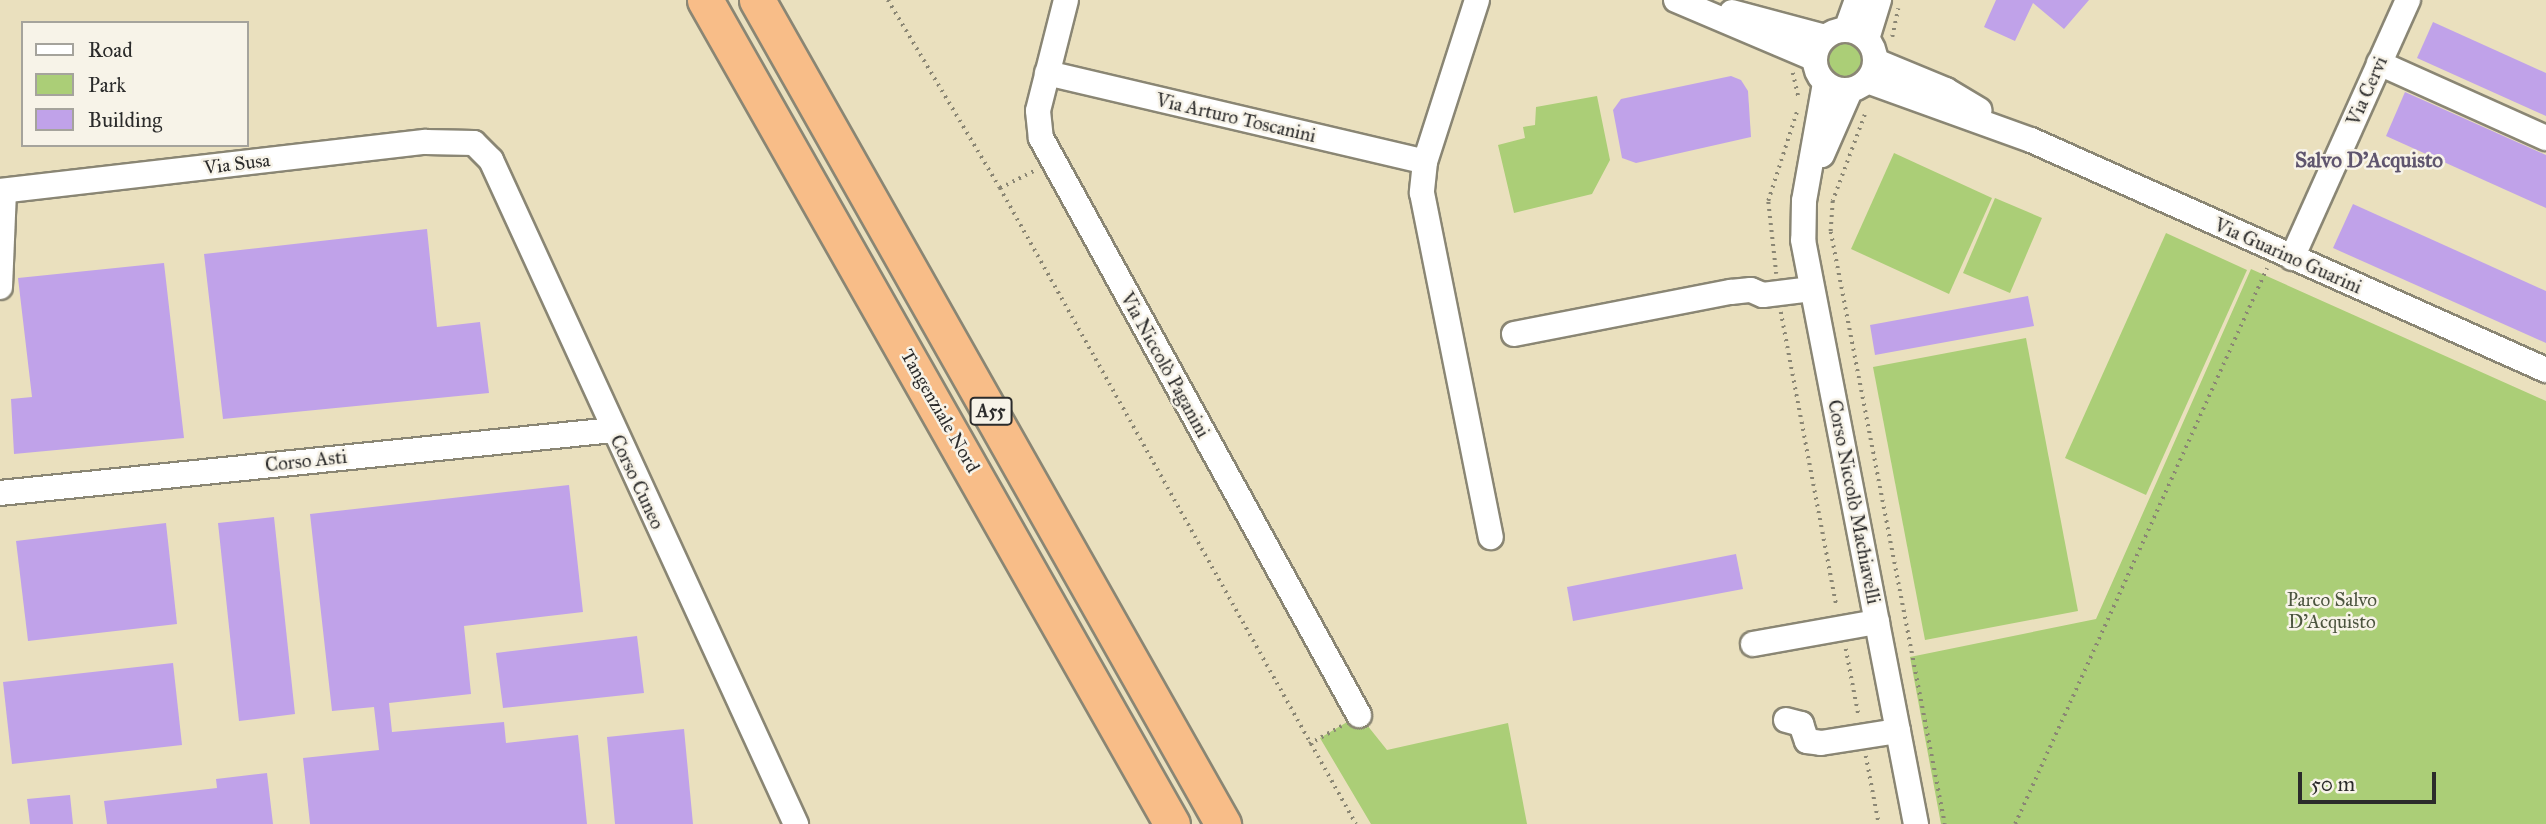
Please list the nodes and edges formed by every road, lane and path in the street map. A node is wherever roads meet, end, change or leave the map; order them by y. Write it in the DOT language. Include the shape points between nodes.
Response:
graph roads {
  1 [pos="705,0"];
  2 [pos="757,0"];
  3 [pos="888,0"];
  4 [pos="1066,0"];
  5 [pos="1477,0"];
  6 [pos="1676,0"];
  7 [pos="1688,0"];
  8 [pos="2407,0"];
  9 [pos="1871,1"];
  10 [pos="1849,57"];
  11 [pos="2379,64"];
  12 [pos="1900,72"];
  13 [pos="1046,73"];
  14 [pos="1841,119"];
  15 [pos="2546,138"];
  16 [pos="2031,141"];
  17 [pos="474,143"];
  18 [pos="1052,162"];
  19 [pos="1424,162"];
  20 [pos="1000,188"];
  21 [pos="2,191"];
  22 [pos="2284,254"];
  23 [pos="0,287"];
  24 [pos="1812,289"];
  25 [pos="1771,294"];
  26 [pos="1714,310"];
  27 [pos="1514,334"];
  28 [pos="2546,370"];
  29 [pos="613,430"];
  30 [pos="0,493"];
  31 [pos="1491,537"];
  32 [pos="1877,622"];
  33 [pos="1841,627"];
  34 [pos="1753,644"];
  35 [pos="1359,715"];
  36 [pos="1786,720"];
  37 [pos="1898,731"];
  38 [pos="1862,737"];
  39 [pos="1309,744"];
  40 [pos="796,824"];
  41 [pos="1172,824"];
  42 [pos="1223,824"];
  43 [pos="1356,824"];
  44 [pos="1879,824"];
  45 [pos="1916,824"];
  46 [pos="1945,824"];
  47 [pos="2015,824"];
  1 -- 41 [label="highway, Tangenziale Nord / A55"];
  2 -- 42 [label="highway, A55"];
  3 -- 20 [label="path"];
  4 -- 13 [label="street, Via Niccolò Paganini"];
  5 -- 19 [label="street"];
  6 -- 10 [label="street"];
  7 -- 10 [label="street"];
  8 -- 11 [label="street, Via Cervi"];
  9 -- 10 [label="street, Corso Niccolò Machiavelli"];
  9 -- 12 [label="path" via="1901,10 1890,44 1895,56 1904,60"];
  10 -- 12 [label="street, Via Guarino Guarini"];
  10 -- 14 [label="street, Corso Niccolò Machiavelli"];
  10 -- 14 [label="street, Corso Niccolò Machiavelli" via="1825,83"];
  10 -- 16 [label="street, Via Guarino Guarini"];
  11 -- 15 [label="street"];
  11 -- 22 [label="street, Via Cervi"];
  12 -- 16 [label="street, Via Guarino Guarini" via="1946,90"];
  13 -- 18 [label="street, Via Niccolò Paganini" via="1038,111 1041,138"];
  13 -- 19 [label="street, Via Arturo Toscanini"];
  14 -- 24 [label="street, Corso Niccolò Machiavelli" via="1809,180 1802,220"];
  14 -- 25 [label="path" via="1799,105 1768,201"];
  14 -- 46 [label="path" via="1831,232"];
  16 -- 22 [label="street, Via Guarino Guarini"];
  17 -- 21 [label="street, Via Susa" via="426,142"];
  17 -- 29 [label="street, Corso Cuneo" via="491,160"];
  18 -- 20 [label="path"];
  18 -- 35 [label="street, Via Niccolò Paganini"];
  19 -- 31 [label="street" via="1422,193"];
  20 -- 39 [label="path"];
  21 -- 23 [label="street"];
  22 -- 28 [label="street, Via Guarino Guarini"];
  22 -- 47 [label="path"];
  24 -- 25 [label="street"];
  24 -- 32 [label="street, Corso Niccolò Machiavelli"];
  25 -- 26 [label="street" via="1753,303"];
  25 -- 27 [label="street" via="1731,292"];
  25 -- 33 [label="path"];
  29 -- 30 [label="street, Corso Asti"];
  29 -- 40 [label="street, Corso Cuneo"];
  32 -- 33 [label="street"];
  32 -- 37 [label="street, Corso Niccolò Machiavelli"];
  33 -- 34 [label="street"];
  33 -- 38 [label="path"];
  35 -- 39 [label="path"];
  36 -- 38 [label="street" via="1801,724 1807,741"];
  37 -- 38 [label="street"];
  37 -- 45 [label="street, Corso Niccolò Machiavelli"];
  38 -- 44 [label="path"];
  39 -- 43 [label="path"];
}
